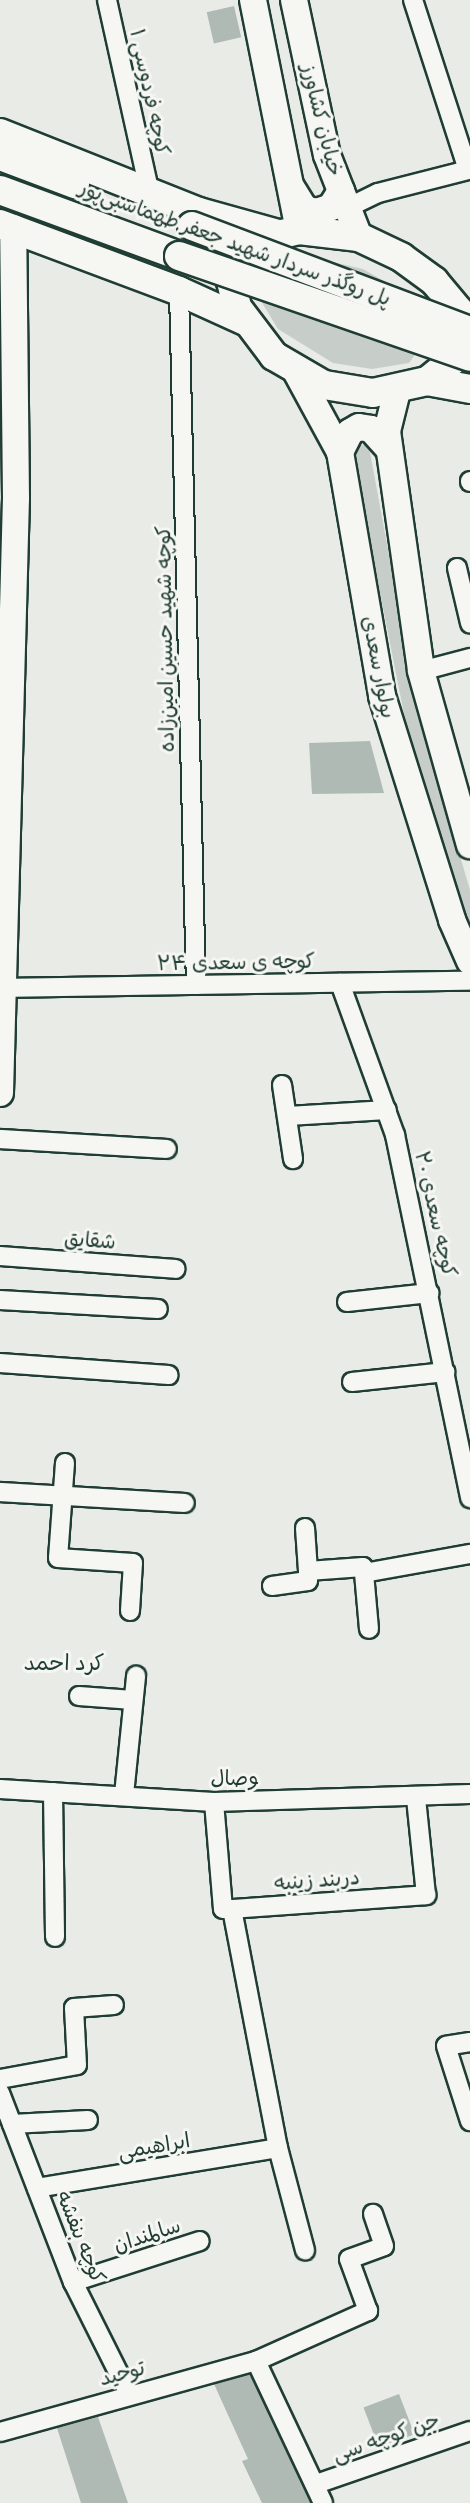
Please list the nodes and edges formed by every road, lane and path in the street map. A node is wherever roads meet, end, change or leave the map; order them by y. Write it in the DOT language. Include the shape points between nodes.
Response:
graph roads {
  1 [pos="107,0"];
  2 [pos="253,0"];
  3 [pos="294,0"];
  4 [pos="412,0"];
  5 [pos="0,133"];
  6 [pos="0,156"];
  7 [pos="291,187"];
  8 [pos="0,190"];
  9 [pos="150,194"];
  10 [pos="344,200"];
  11 [pos="196,219"];
  12 [pos="6,226"];
  13 [pos="289,232"];
  14 [pos="359,237"];
  15 [pos="179,291"];
  16 [pos="459,299"];
  17 [pos="245,321"];
  18 [pos="470,331"];
  19 [pos="470,357"];
  20 [pos="297,373"];
  21 [pos="427,381"];
  22 [pos="470,389"];
  23 [pos="397,391"];
  24 [pos="389,449"];
  25 [pos="340,452"];
  26 [pos="8,499"];
  27 [pos="457,568"];
  28 [pos="470,623"];
  29 [pos="470,658"];
  30 [pos="421,671"];
  31 [pos="470,845"];
  32 [pos="470,961"];
  33 [pos="470,981"];
  34 [pos="340,983"];
  35 [pos="196,985"];
  36 [pos="2,988"];
  37 [pos="0,1080"];
  38 [pos="282,1085"];
  39 [pos="0,1093"];
  40 [pos="387,1110"];
  41 [pos="288,1116"];
  42 [pos="0,1139"];
  43 [pos="168,1149"];
  44 [pos="293,1159"];
  45 [pos="0,1256"];
  46 [pos="176,1269"];
  47 [pos="430,1293"];
  48 [pos="0,1300"];
  49 [pos="347,1302"];
  50 [pos="158,1310"];
  51 [pos="0,1364"];
  52 [pos="445,1372"];
  53 [pos="169,1375"];
  54 [pos="352,1382"];
  55 [pos="64,1462"];
  56 [pos="0,1492"];
  57 [pos="62,1496"];
  58 [pos="470,1498"];
  59 [pos="184,1503"];
  60 [pos="305,1527"];
  61 [pos="470,1554"];
  62 [pos="308,1571"];
  63 [pos="364,1574"];
  64 [pos="272,1586"];
  65 [pos="130,1611"];
  66 [pos="369,1629"];
  67 [pos="136,1676"];
  68 [pos="79,1696"];
  69 [pos="134,1700"];
  70 [pos="0,1789"];
  71 [pos="53,1792"];
  72 [pos="470,1794"];
  73 [pos="124,1795"];
  74 [pos="416,1799"];
  75 [pos="214,1802"];
  76 [pos="232,1909"];
  77 [pos="55,1937"];
  78 [pos="114,2005"];
  79 [pos="470,2042"];
  80 [pos="0,2079"];
  81 [pos="0,2094"];
  82 [pos="88,2120"];
  83 [pos="470,2121"];
  84 [pos="9,2134"];
  85 [pos="278,2148"];
  86 [pos="37,2188"];
  87 [pos="373,2214"];
  88 [pos="200,2241"];
  89 [pos="305,2250"];
  90 [pos="73,2282"];
  91 [pos="256,2361"];
  92 [pos="129,2394"];
  93 [pos="0,2432"];
  94 [pos="470,2432"];
  95 [pos="316,2484"];
  96 [pos="323,2503"];
  1 -- 9 [label="street, کوچه فردوسی ۱"];
  2 -- 7 [label="main road, خیابان کشاورز"];
  3 -- 10 [label="main road, خیابان کشاورز" via="327,155"];
  4 -- 10 [label="street" via="468,170"];
  5 -- 9 [label="main road"];
  6 -- 11 [label="main road, پل روگذر سردار شهید جعفر طهماسبی‌پور"];
  7 -- 10 [label="main road" via="305,208 316,212"];
  7 -- 13 [label="main road, خیابان کشاورز"];
  8 -- 19 [label="main road, پل روگذر سردار شهید جعفر طهماسبی‌پور, bridge"];
  9 -- 11 [label="main road"];
  10 -- 14 [label="main road, خیابان کشاورز"];
  11 -- 13 [label="main road"];
  11 -- 15 [label="main road" via="209,233 208,256 198,277"];
  11 -- 18 [label="main road, پل روگذر سردار شهید جعفر طهماسبی‌پور, bridge"];
  12 -- 15 [label="main road"];
  12 -- 26 [label="main road"];
  13 -- 14 [label="main road"];
  13 -- 17 [label="main road" via="248,242 238,257 231,282"];
  14 -- 16 [label="main road" via="401,257"];
  15 -- 17 [label="main road"];
  15 -- 35 [label="street, کوچه شهید حسین امین‌زاده"];
  16 -- 21 [label="main road" via="463,338 452,361"];
  17 -- 20 [label="main road" via="274,356"];
  20 -- 23 [label="main road" via="345,390"];
  20 -- 25 [label="main road, بولوار سعدی"];
  21 -- 22 [label="main road"];
  21 -- 23 [label="main road"];
  23 -- 24 [label="main road, بولوار سعدی" via="387,431"];
  24 -- 25 [label="main road" via="371,429 359,427 350,432"];
  24 -- 30 [label="main road, بولوار سعدی"];
  25 -- 32 [label="main road, بولوار سعدی" via="382,696 452,920"];
  26 -- 36 [label="main road"];
  27 -- 28 [label="street"];
  29 -- 30 [label="street"];
  30 -- 31 [label="main road, بولوار سعدی"];
  33 -- 34 [label="street, کوچه ی سعدی ۲۴"];
  34 -- 35 [label="street, کوچه ی سعدی ۲۴"];
  34 -- 40 [label="street, کوچه سعدی ۲۰"];
  35 -- 36 [label="street, کوچه ی سعدی ۲۴"];
  36 -- 37 [label="main road"];
  37 -- 39 [label="main road"];
  38 -- 41 [label="street"];
  40 -- 41 [label="street"];
  40 -- 47 [label="street, کوچه سعدی ۲۰"];
  41 -- 44 [label="street"];
  42 -- 43 [label="street"];
  45 -- 46 [label="street, شقایق"];
  47 -- 49 [label="street"];
  47 -- 52 [label="street, کوچه سعدی ۲۰"];
  48 -- 50 [label="street"];
  51 -- 53 [label="street"];
  52 -- 54 [label="street"];
  52 -- 58 [label="street, کوچه سعدی ۲۰"];
  55 -- 57 [label="street"];
  56 -- 57 [label="street"];
  57 -- 59 [label="street"];
  57 -- 65 [label="street" via="58,1557 133,1563"];
  60 -- 62 [label="street"];
  61 -- 63 [label="street"];
  62 -- 63 [label="street" via="363,1567"];
  62 -- 64 [label="street" via="308,1581"];
  63 -- 66 [label="street"];
  67 -- 69 [label="street"];
  68 -- 69 [label="street"];
  69 -- 73 [label="street"];
  70 -- 71 [label="street, وصال"];
  71 -- 73 [label="street, وصال"];
  71 -- 77 [label="street"];
  72 -- 74 [label="street, وصال"];
  73 -- 75 [label="street, وصال"];
  74 -- 75 [label="street, وصال"];
  74 -- 76 [label="street, دربند زینبه" via="426,1895"];
  75 -- 76 [label="street" via="223,1909"];
  76 -- 85 [label="street"];
  78 -- 80 [label="street" via="74,2008 77,2065"];
  79 -- 83 [label="street" via="446,2046"];
  81 -- 84 [label="street, کوچه بنفشه"];
  82 -- 84 [label="street"];
  84 -- 86 [label="street, کوچه بنفشه"];
  85 -- 86 [label="street, ابراهیمی"];
  85 -- 89 [label="street"];
  86 -- 90 [label="street, کوچه بنفشه"];
  87 -- 91 [label="street, توحید" via="384,2246 350,2259 368,2312"];
  88 -- 90 [label="street, سالمندان"];
  90 -- 92 [label="street, کوچه بنفشه"];
  91 -- 92 [label="street, توحید"];
  91 -- 95 [label="street"];
  92 -- 93 [label="street, توحید"];
  94 -- 95 [label="street, جن کوچه سی"];
  95 -- 96 [label="street"];
}
